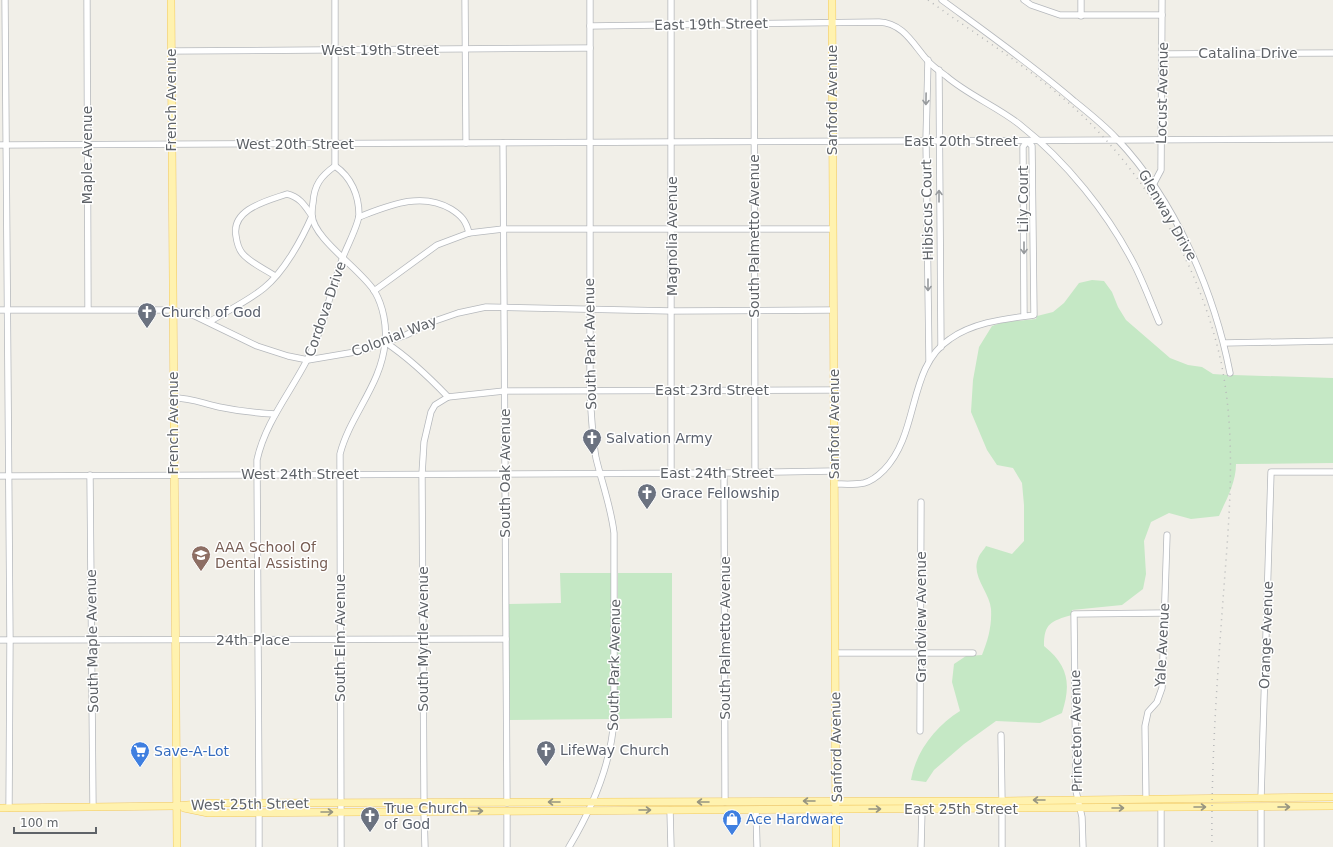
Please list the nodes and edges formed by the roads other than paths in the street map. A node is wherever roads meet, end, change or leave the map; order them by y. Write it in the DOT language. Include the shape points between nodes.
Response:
graph roads {
  1 [pos="5,0"];
  2 [pos="87,0"];
  3 [pos="171,0"];
  4 [pos="335,0"];
  5 [pos="465,0"];
  6 [pos="590,0"];
  7 [pos="671,0"];
  8 [pos="754,0"];
  9 [pos="832,0"];
  10 [pos="942,0"];
  11 [pos="1024,0"];
  12 [pos="1081,0"];
  13 [pos="1162,0"];
  14 [pos="1162,15"];
  15 [pos="1081,16"];
  16 [pos="832,22"];
  17 [pos="672,24"];
  18 [pos="754,24"];
  19 [pos="590,26"];
  20 [pos="590,48"];
  21 [pos="336,50"];
  22 [pos="466,50"];
  23 [pos="171,51"];
  24 [pos="1333,53"];
  25 [pos="1163,54"];
  26 [pos="928,60"];
  27 [pos="939,70"];
  28 [pos="1333,139"];
  29 [pos="926,140"];
  30 [pos="939,140"];
  31 [pos="1027,140"];
  32 [pos="1040,140"];
  33 [pos="1118,140"];
  34 [pos="1161,140"];
  35 [pos="590,142"];
  36 [pos="672,142"];
  37 [pos="754,142"];
  38 [pos="833,142"];
  39 [pos="336,143"];
  40 [pos="466,143"];
  41 [pos="503,143"];
  42 [pos="87,144"];
  43 [pos="171,144"];
  44 [pos="3,145"];
  45 [pos="335,166"];
  46 [pos="1153,185"];
  47 [pos="312,216"];
  48 [pos="359,217"];
  49 [pos="755,229"];
  50 [pos="833,229"];
  51 [pos="503,230"];
  52 [pos="590,230"];
  53 [pos="673,230"];
  54 [pos="469,233"];
  55 [pos="343,256"];
  56 [pos="275,276"];
  57 [pos="374,291"];
  58 [pos="504,308"];
  59 [pos="589,309"];
  60 [pos="0,310"];
  61 [pos="7,310"];
  62 [pos="88,310"];
  63 [pos="172,310"];
  64 [pos="754,310"];
  65 [pos="833,310"];
  66 [pos="672,311"];
  67 [pos="1024,316"];
  68 [pos="209,322"];
  69 [pos="1158,322"];
  70 [pos="1333,341"];
  71 [pos="385,342"];
  72 [pos="1224,343"];
  73 [pos="941,347"];
  74 [pos="308,360"];
  75 [pos="929,360"];
  76 [pos="1230,373"];
  77 [pos="590,390"];
  78 [pos="672,390"];
  79 [pos="755,390"];
  80 [pos="834,390"];
  81 [pos="504,391"];
  82 [pos="448,397"];
  83 [pos="173,398"];
  84 [pos="275,414"];
  85 [pos="834,471"];
  86 [pos="1333,472"];
  87 [pos="600,473"];
  88 [pos="671,473"];
  89 [pos="724,473"];
  90 [pos="755,473"];
  91 [pos="174,474"];
  92 [pos="339,474"];
  93 [pos="422,474"];
  94 [pos="505,474"];
  95 [pos="90,475"];
  96 [pos="256,475"];
  97 [pos="0,476"];
  98 [pos="8,476"];
  99 [pos="834,484"];
  100 [pos="921,502"];
  101 [pos="1167,535"];
  102 [pos="1164,613"];
  103 [pos="423,639"];
  104 [pos="506,639"];
  105 [pos="0,640"];
  106 [pos="10,640"];
  107 [pos="92,640"];
  108 [pos="175,640"];
  109 [pos="258,640"];
  110 [pos="340,640"];
  111 [pos="921,653"];
  112 [pos="973,653"];
  113 [pos="834,654"];
  114 [pos="920,731"];
  115 [pos="1001,735"];
  116 [pos="1261,798"];
  117 [pos="1333,798"];
  118 [pos="1146,799"];
  119 [pos="1077,800"];
  120 [pos="836,801"];
  121 [pos="725,802"];
  122 [pos="741,802"];
  123 [pos="259,803"];
  124 [pos="342,803"];
  125 [pos="424,803"];
  126 [pos="464,803"];
  127 [pos="507,803"];
  128 [pos="593,803"];
  129 [pos="1002,804"];
  130 [pos="93,806"];
  131 [pos="176,806"];
  132 [pos="1333,806"];
  133 [pos="1161,807"];
  134 [pos="1219,807"];
  135 [pos="1261,807"];
  136 [pos="0,808"];
  137 [pos="9,808"];
  138 [pos="1079,808"];
  139 [pos="836,809"];
  140 [pos="922,809"];
  141 [pos="670,810"];
  142 [pos="711,810"];
  143 [pos="756,810"];
  144 [pos="507,811"];
  145 [pos="589,811"];
  146 [pos="342,812"];
  147 [pos="424,812"];
  148 [pos="259,813"];
  149 [pos="176,847"];
  150 [pos="259,847"];
  151 [pos="342,847"];
  152 [pos="424,847"];
  153 [pos="507,847"];
  154 [pos="569,847"];
  155 [pos="671,847"];
  156 [pos="757,847"];
  157 [pos="836,847"];
  158 [pos="921,847"];
  159 [pos="1002,847"];
  160 [pos="1082,847"];
  161 [pos="1162,847"];
  162 [pos="1261,847"];
  1 -- 44 [label="street"];
  2 -- 42 [label="street, Maple Avenue"];
  3 -- 23 [label="main road, French Avenue"];
  4 -- 21 [label="street"];
  5 -- 22 [label="street"];
  6 -- 19 [label="street, South Park Avenue"];
  7 -- 17 [label="street, Magnolia Avenue"];
  8 -- 18 [label="street, South Palmetto Avenue"];
  9 -- 16 [label="main road, Sanford Avenue"];
  10 -- 33 [label="street, Glenway Drive" via="1036,68 1103,124"];
  11 -- 15 [label="street" via="1060,15"];
  12 -- 15 [label="street"];
  13 -- 14 [label="street, Locust Avenue"];
  14 -- 15 [label="street"];
  14 -- 25 [label="street, Locust Avenue"];
  16 -- 18 [label="street, East 19th Street"];
  16 -- 26 [label="street" via="892,24 912,40"];
  16 -- 38 [label="main road, Sanford Avenue"];
  17 -- 18 [label="street, East 19th Street"];
  17 -- 19 [label="street, East 19th Street"];
  17 -- 36 [label="street, Magnolia Avenue"];
  18 -- 37 [label="street, South Palmetto Avenue"];
  19 -- 20 [label="street, South Park Avenue"];
  20 -- 22 [label="street, West 19th Street"];
  20 -- 35 [label="street, South Park Avenue"];
  21 -- 22 [label="street, West 19th Street"];
  21 -- 23 [label="street, West 19th Street"];
  21 -- 39 [label="street"];
  22 -- 40 [label="street"];
  23 -- 43 [label="main road, French Avenue"];
  24 -- 25 [label="street, Catalina Drive"];
  25 -- 34 [label="street, Locust Avenue"];
  26 -- 27 [label="street"];
  26 -- 29 [label="street, Hibiscus Court, one-way"];
  27 -- 30 [label="street, Hibiscus Court"];
  27 -- 32 [label="street"];
  28 -- 34 [label="street, East 20th Street"];
  29 -- 30 [label="street, East 20th Street"];
  29 -- 38 [label="street, East 20th Street"];
  29 -- 75 [label="street, Hibiscus Court, one-way"];
  30 -- 31 [label="street, East 20th Street"];
  73 -- 30 [label="street, Hibiscus Court, one-way"];
  31 -- 32 [label="street, East 20th Street"];
  31 -- 67 [label="street, Lily Court, one-way" via="1023,147"];
  31 -- 67 [label="street, Lily Court" via="1032,146 1034,315"];
  32 -- 33 [label="street, East 20th Street"];
  32 -- 69 [label="street" via="1092,199 1114,230 1135,267"];
  33 -- 34 [label="street, East 20th Street"];
  33 -- 46 [label="street, Glenway Drive"];
  34 -- 46 [label="street, Locust Avenue" via="1161,170"];
  35 -- 36 [label="street, East 20th Street"];
  35 -- 41 [label="street, West 20th Street"];
  35 -- 52 [label="street, South Park Avenue"];
  36 -- 37 [label="street, East 20th Street"];
  36 -- 53 [label="street, Magnolia Avenue"];
  37 -- 38 [label="street, East 20th Street"];
  37 -- 49 [label="street, South Palmetto Avenue"];
  38 -- 50 [label="main road, Sanford Avenue"];
  39 -- 40 [label="street, West 20th Street"];
  39 -- 43 [label="street, West 20th Street"];
  39 -- 45 [label="street"];
  40 -- 41 [label="street, West 20th Street"];
  41 -- 51 [label="street, South Oak Avenue"];
  42 -- 43 [label="street, West 20th Street"];
  42 -- 44 [label="street, West 20th Street"];
  42 -- 62 [label="street, Maple Avenue"];
  43 -- 63 [label="main road, French Avenue"];
  44 -- 61 [label="street"];
  45 -- 47 [label="street" via="322,175 317,183 313,193"];
  45 -- 48 [label="street, Cordova Drive" via="345,173 353,187 358,199"];
  46 -- 72 [label="street, Glenway Drive" via="1197,265"];
  47 -- 55 [label="street, South Elm Avenue" via="322,236"];
  47 -- 56 [label="street" via="296,247"];
  47 -- 56 [label="street" via="301,201 287,194 243,213 236,222 235,232 241,251"];
  48 -- 54 [label="street" via="402,203 429,201 448,208 463,218"];
  48 -- 55 [label="street, Cordova Drive"];
  49 -- 50 [label="street"];
  49 -- 53 [label="street"];
  49 -- 64 [label="street, South Palmetto Avenue"];
  50 -- 65 [label="main road, Sanford Avenue"];
  51 -- 52 [label="street"];
  51 -- 54 [label="street"];
  51 -- 58 [label="street, South Oak Avenue"];
  52 -- 53 [label="street"];
  52 -- 59 [label="street, South Park Avenue"];
  53 -- 66 [label="street, Magnolia Avenue"];
  54 -- 57 [label="street" via="437,245"];
  55 -- 57 [label="street, South Elm Avenue"];
  55 -- 74 [label="street, Cordova Drive"];
  56 -- 68 [label="street" via="260,290"];
  57 -- 71 [label="street, South Elm Avenue" via="382,307"];
  58 -- 59 [label="street, Colonial Way"];
  58 -- 71 [label="street, Colonial Way" via="486,307 458,313"];
  58 -- 81 [label="street, South Oak Avenue"];
  59 -- 66 [label="street, Colonial Way"];
  59 -- 77 [label="street, South Park Avenue"];
  60 -- 61 [label="street, Colonial Way"];
  61 -- 62 [label="street, Colonial Way"];
  61 -- 98 [label="street"];
  62 -- 63 [label="street, Colonial Way"];
  63 -- 68 [label="street, Colonial Way"];
  63 -- 83 [label="main road, French Avenue"];
  64 -- 65 [label="street, Colonial Way"];
  64 -- 66 [label="street, Colonial Way"];
  64 -- 79 [label="street, South Palmetto Avenue"];
  65 -- 80 [label="main road, Sanford Avenue"];
  66 -- 78 [label="street, Magnolia Avenue"];
  67 -- 73 [label="street" via="997,320 971,329 949,339"];
  68 -- 74 [label="street, Colonial Way" via="257,346"];
  70 -- 72 [label="street"];
  71 -- 74 [label="street, Colonial Way" via="350,354"];
  71 -- 82 [label="street" via="405,355"];
  71 -- 92 [label="street, South Elm Avenue" via="374,385 344,439"];
  72 -- 76 [label="street, Glenway Drive"];
  73 -- 75 [label="street"];
  74 -- 84 [label="street, Cordova Drive"];
  75 -- 99 [label="street" via="922,375 903,442 889,465 866,482"];
  77 -- 78 [label="street, East 23rd Street"];
  77 -- 81 [label="street, East 23rd Street"];
  77 -- 87 [label="street, South Park Avenue" via="592,430"];
  78 -- 79 [label="street, East 23rd Street"];
  78 -- 88 [label="street, Magnolia Avenue"];
  79 -- 80 [label="street, East 23rd Street"];
  79 -- 90 [label="street, South Palmetto Avenue"];
  80 -- 85 [label="main road, Sanford Avenue"];
  81 -- 82 [label="street, East 23rd Street"];
  81 -- 94 [label="street, South Oak Avenue"];
  82 -- 93 [label="street, South Myrtle Avenue" via="435,405 430,412 424,442"];
  83 -- 84 [label="street" via="190,398 259,414"];
  83 -- 91 [label="main road, French Avenue"];
  84 -- 96 [label="street, Cordova Drive" via="258,452"];
  85 -- 90 [label="street, East 24th Street"];
  85 -- 99 [label="main road, Sanford Avenue"];
  86 -- 116 [label="street, Orange Avenue" via="1271,472"];
  87 -- 88 [label="street, East 24th Street"];
  87 -- 94 [label="street, West 24th Street"];
  87 -- 128 [label="street, South Park Avenue" via="614,533 614,719 611,747"];
  88 -- 89 [label="street, East 24th Street"];
  89 -- 90 [label="street, East 24th Street"];
  89 -- 121 [label="street, South Palmetto Avenue"];
  91 -- 95 [label="street, West 24th Street"];
  91 -- 96 [label="street, West 24th Street"];
  91 -- 108 [label="main road, French Avenue"];
  92 -- 93 [label="street, West 24th Street"];
  92 -- 96 [label="street, West 24th Street"];
  92 -- 110 [label="street, South Elm Avenue"];
  93 -- 94 [label="street, West 24th Street"];
  93 -- 103 [label="street, South Myrtle Avenue"];
  94 -- 104 [label="street, South Oak Avenue"];
  95 -- 98 [label="street, West 24th Street"];
  95 -- 107 [label="street, South Maple Avenue"];
  96 -- 109 [label="street, Cordova Drive"];
  97 -- 98 [label="street, West 24th Street"];
  98 -- 106 [label="street"];
  99 -- 113 [label="main road, Sanford Avenue"];
  100 -- 111 [label="street, Grandview Avenue"];
  101 -- 102 [label="street, Yale Avenue"];
  102 -- 118 [label="street, Yale Avenue" via="1162,688 1157,702 1148,712 1144,726"];
  102 -- 119 [label="street, Princeton Avenue" via="1074,614"];
  103 -- 104 [label="street, 24th Place"];
  103 -- 110 [label="street, 24th Place"];
  103 -- 125 [label="street, South Myrtle Avenue"];
  104 -- 127 [label="street, South Oak Avenue"];
  105 -- 106 [label="street, 24th Place"];
  106 -- 107 [label="street, 24th Place"];
  106 -- 137 [label="street"];
  107 -- 108 [label="street, 24th Place"];
  107 -- 130 [label="street, South Maple Avenue"];
  108 -- 109 [label="street, 24th Place"];
  108 -- 131 [label="main road, French Avenue"];
  109 -- 110 [label="street, 24th Place"];
  109 -- 123 [label="street, Cordova Drive"];
  110 -- 124 [label="street, South Elm Avenue"];
  111 -- 112 [label="street"];
  111 -- 113 [label="street"];
  111 -- 114 [label="street, Grandview Avenue"];
  113 -- 120 [label="main road, Sanford Avenue"];
  115 -- 129 [label="street"];
  116 -- 117 [label="main road, East 25th Street"];
  116 -- 118 [label="main road, East 25th Street"];
  116 -- 134 [label="main road" via="1257,803 1228,803"];
  118 -- 119 [label="main road, East 25th Street"];
  119 -- 129 [label="main road, East 25th Street, one-way"];
  119 -- 138 [label="street, Princeton Avenue"];
  120 -- 122 [label="main road, East 25th Street, one-way"];
  120 -- 129 [label="main road, East 25th Street"];
  120 -- 139 [label="main road, Sanford Avenue"];
  121 -- 122 [label="main road, East 25th Street"];
  121 -- 128 [label="main road, East 25th Street, one-way"];
  122 -- 142 [label="main road" via="736,806 718,806"];
  123 -- 124 [label="main road, West 25th Street"];
  123 -- 131 [label="main road, West 25th Street"];
  124 -- 125 [label="main road, West 25th Street"];
  124 -- 146 [label="street, South Elm Avenue"];
  125 -- 126 [label="main road, West 25th Street"];
  126 -- 127 [label="main road, West 25th Street"];
  126 -- 147 [label="main road" via="455,808 432,808"];
  128 -- 127 [label="main road, West 25th Street, one-way"];
  128 -- 145 [label="street, South Park Avenue"];
  129 -- 138 [label="main road, East 25th Street"];
  129 -- 140 [label="main road, East 25th Street"];
  129 -- 159 [label="street"];
  130 -- 131 [label="main road"];
  130 -- 137 [label="main road"];
  131 -- 148 [label="main road, West 25th Street" via="208,813"];
  131 -- 149 [label="main road, French Avenue"];
  135 -- 132 [label="main road, East 25th Street, one-way"];
  133 -- 134 [label="main road, East 25th Street, one-way"];
  138 -- 133 [label="main road, East 25th Street, one-way"];
  133 -- 161 [label="street"];
  134 -- 135 [label="main road, East 25th Street"];
  135 -- 162 [label="street"];
  136 -- 137 [label="main road"];
  138 -- 160 [label="street, Princeton Avenue" via="1082,817"];
  139 -- 140 [label="main road, East 25th Street, one-way"];
  139 -- 143 [label="main road, East 25th Street"];
  139 -- 157 [label="main road, Sanford Avenue"];
  140 -- 158 [label="street"];
  141 -- 142 [label="main road, East 25th Street"];
  145 -- 141 [label="main road, East 25th Street, one-way"];
  141 -- 155 [label="street"];
  142 -- 143 [label="main road, East 25th Street"];
  143 -- 156 [label="street"];
  144 -- 145 [label="main road, West 25th Street"];
  147 -- 144 [label="main road, West 25th Street, one-way"];
  144 -- 153 [label="street"];
  145 -- 154 [label="street, South Park Avenue"];
  146 -- 147 [label="main road, West 25th Street"];
  148 -- 146 [label="main road, West 25th Street, one-way"];
  146 -- 151 [label="street, South Elm Avenue"];
  147 -- 152 [label="street"];
  148 -- 150 [label="street"];
}
